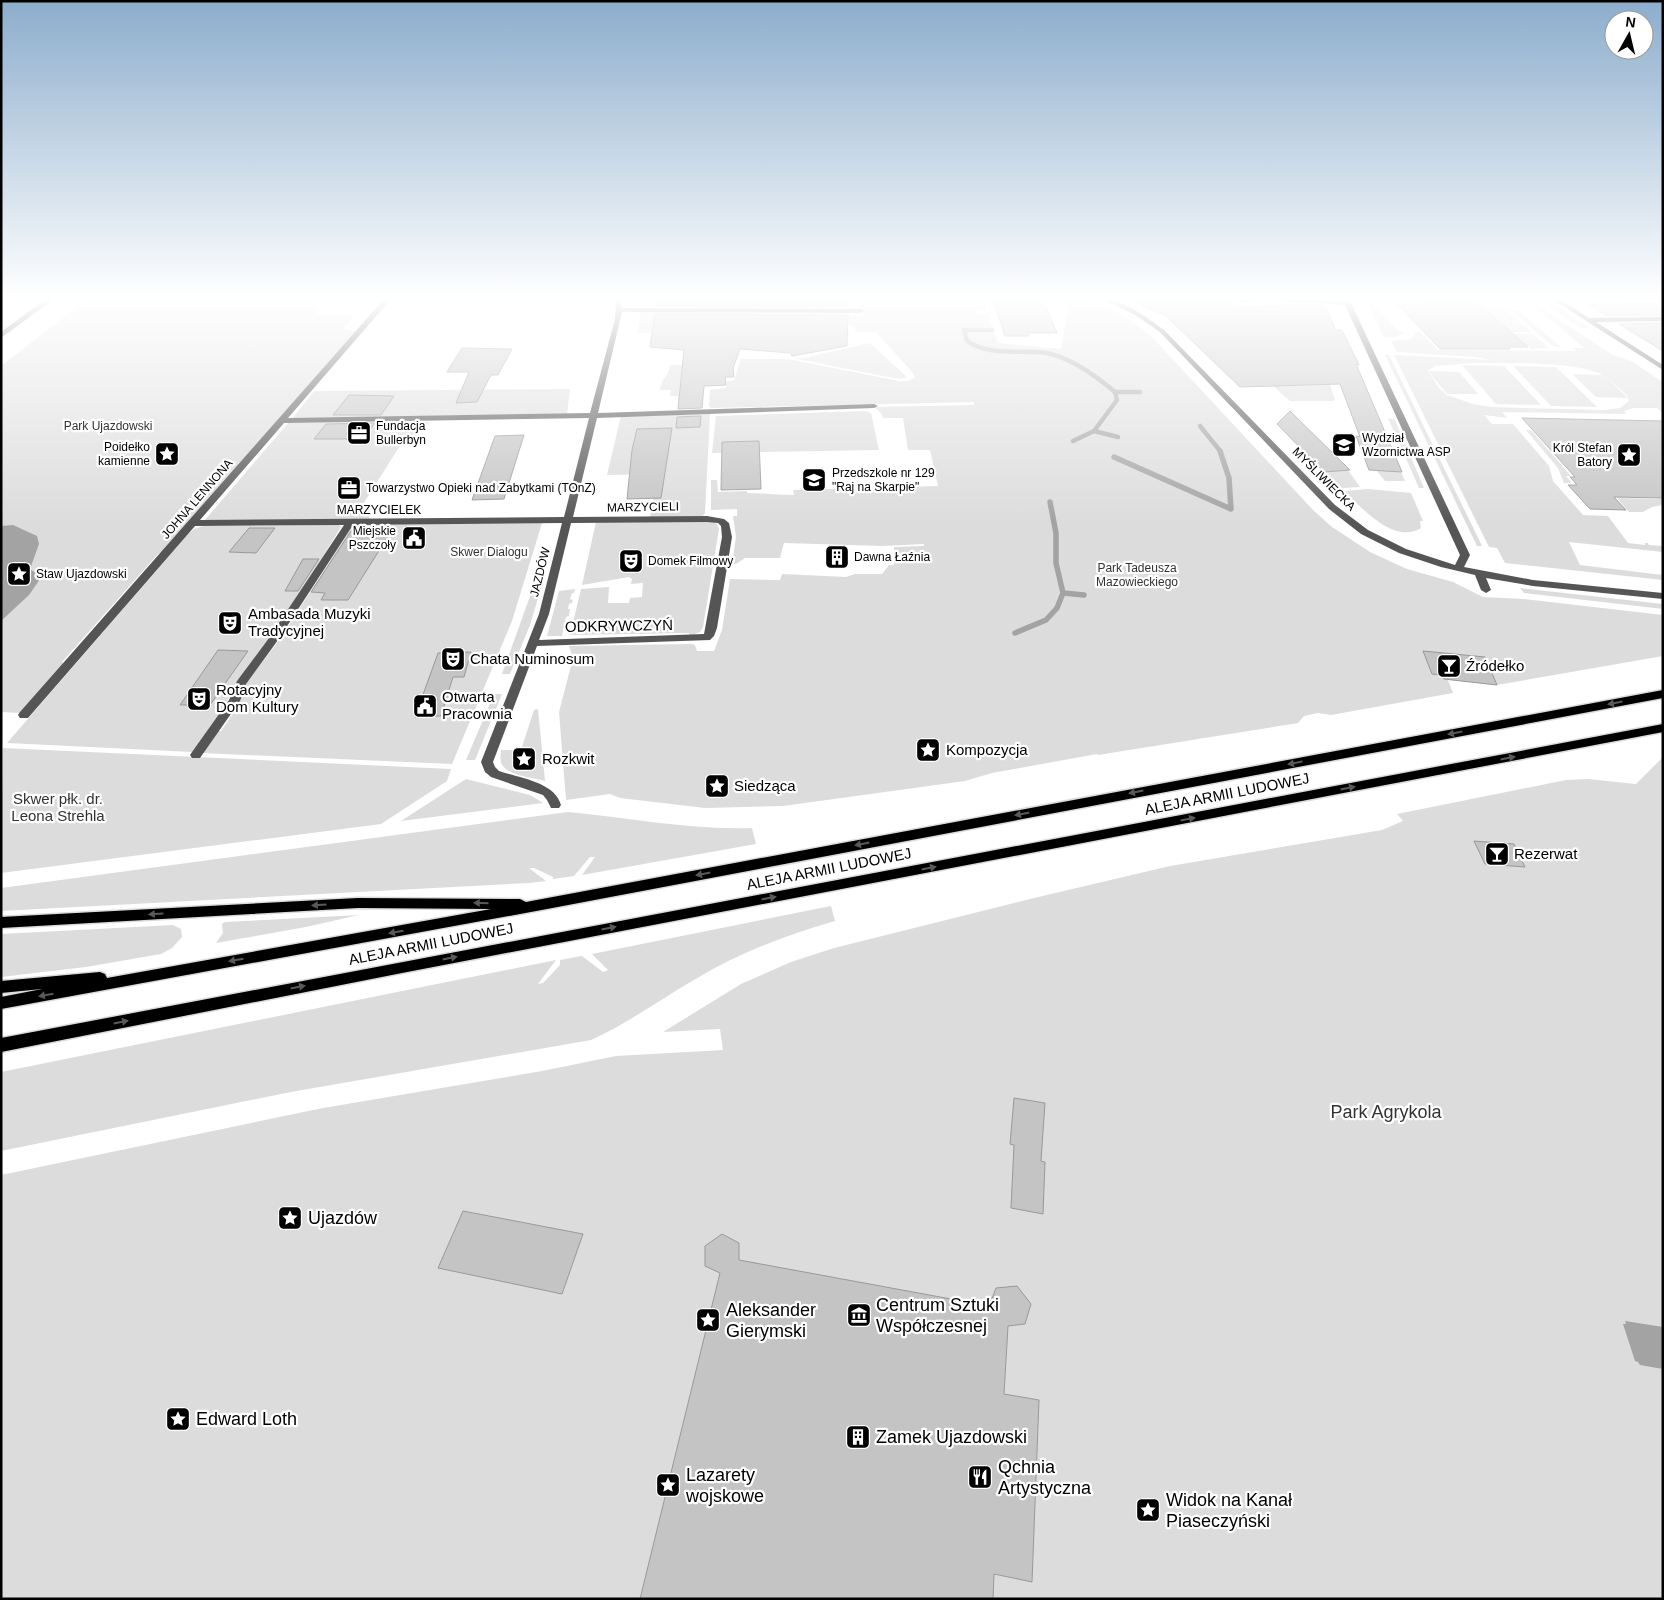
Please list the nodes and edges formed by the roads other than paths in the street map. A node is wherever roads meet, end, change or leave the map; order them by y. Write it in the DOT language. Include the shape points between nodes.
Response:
graph roads {
  1 [pos="323,374"];
  2 [pos="604,374"];
  3 [pos="1204,374"];
  4 [pos="1381,374"];
  5 [pos="874,406"];
  6 [pos="594,415"];
  7 [pos="282,421"];
  8 [pos="566,521"];
  9 [pos="350,522"];
  10 [pos="193,523"];
  11 [pos="1458,569"];
  12 [pos="1479,574"];
  13 [pos="1486,590"];
  14 [pos="1663,596"];
  15 [pos="706,638"];
  16 [pos="533,643"];
  17 [pos="1663,694"];
  18 [pos="24,715"];
  19 [pos="1663,728"];
  20 [pos="196,755"];
  21 [pos="556,804"];
  22 [pos="547,904"];
  23 [pos="1,923"];
  24 [pos="180,971"];
  25 [pos="1,987"];
  26 [pos="1,1003"];
  27 [pos="73,1031"];
  28 [pos="1,1045"];
  29 [pos="1,1054"];
  1 -- 7 [label="street, JOHNA LENNONA"];
  2 -- 6 [label="street, JAZDÓW"];
  3 -- 11 [label="street, MYŚLIWIECKA" via="1348,522 1389,546"];
  4 -- 11 [label="street" via="1465,555"];
  5 -- 6 [label="street"];
  6 -- 7 [label="street"];
  6 -- 8 [label="street, JAZDÓW"];
  7 -- 10 [label="street, JOHNA LENNONA"];
  8 -- 9 [label="street, MARZYCIELEK"];
  8 -- 15 [label="street, MARZYCIELI" via="708,519 724,524 712,628"];
  8 -- 16 [label="street, JAZDÓW" via="544,614"];
  9 -- 10 [label="street, MARZYCIELEK"];
  9 -- 20 [label="street"];
  10 -- 18 [label="street, JOHNA LENNONA"];
  11 -- 12 [label="street, MYŚLIWIECKA"];
  12 -- 13 [label="street"];
  12 -- 14 [label="street, MYŚLIWIECKA"];
  15 -- 16 [label="street, ODKRYWCZYŃ"];
  16 -- 21 [label="street, JAZDÓW" via="487,762 495,774 547,792"];
  17 -- 22 [label="main road, ALEJA ARMII LUDOWEJ, one-way"];
  27 -- 19 [label="main road, ALEJA ARMII LUDOWEJ, one-way"];
  22 -- 23 [label="main road, one-way" via="358,903"];
  22 -- 24 [label="main road, ALEJA ARMII LUDOWEJ, one-way"];
  24 -- 25 [label="main road"];
  24 -- 26 [label="main road, ALEJA ARMII LUDOWEJ, one-way"];
  27 -- 28 [label="main road, ALEJA ARMII LUDOWEJ"];
  27 -- 29 [label="main road"];
}
